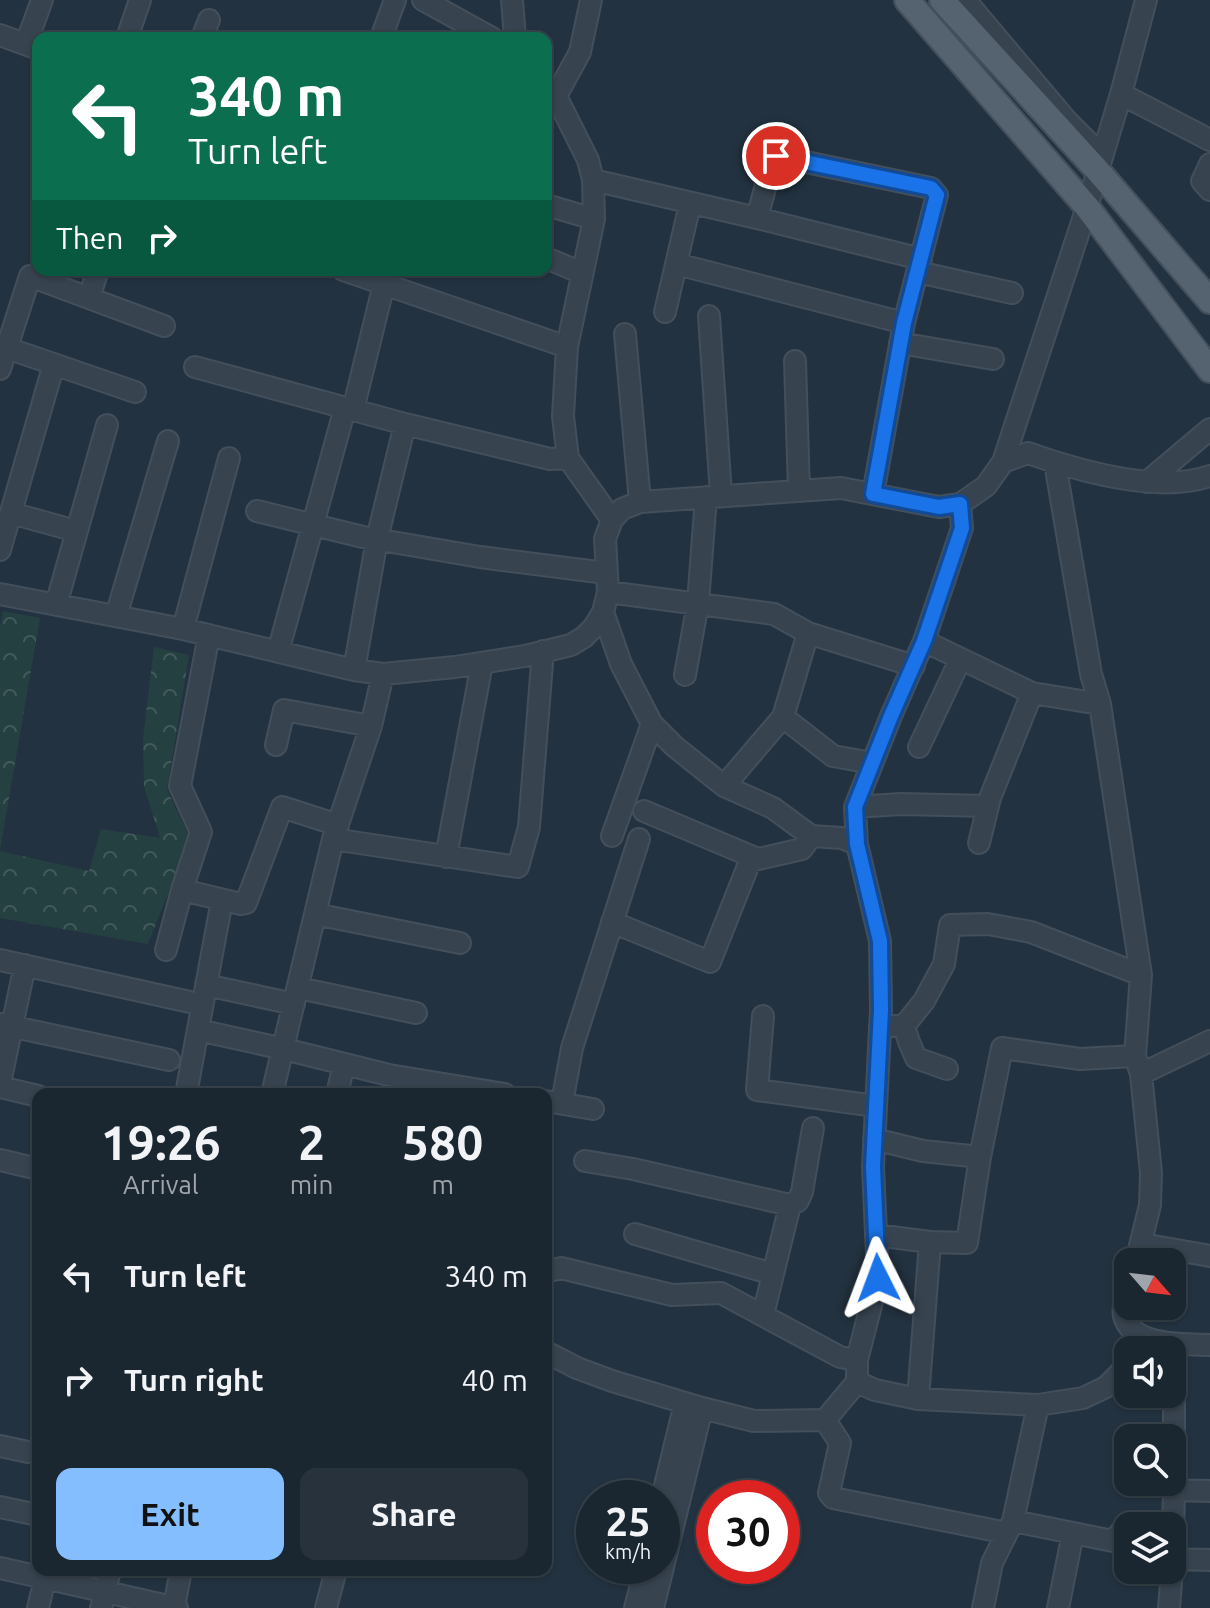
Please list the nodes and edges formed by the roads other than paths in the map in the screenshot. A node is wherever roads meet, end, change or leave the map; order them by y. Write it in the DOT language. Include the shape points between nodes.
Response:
graph roads {
  1 [pos="42,0"];
  2 [pos="140,0"];
  3 [pos="395,0"];
  4 [pos="423,0"];
  5 [pos="512,0"];
  6 [pos="591,0"];
  7 [pos="907,0"];
  8 [pos="942,0"];
  9 [pos="965,0"];
  10 [pos="1146,0"];
  11 [pos="35,32"];
  12 [pos="129,32"];
  13 [pos="383,32"];
  14 [pos="481,32"];
  15 [pos="515,32"];
  16 [pos="0,35"];
  17 [pos="32,47"];
  18 [pos="552,90"];
  19 [pos="552,93"];
  20 [pos="1121,94"];
  21 [pos="1210,140"];
  22 [pos="1100,163"];
  23 [pos="1210,164"];
  24 [pos="593,180"];
  25 [pos="1210,190"];
  26 [pos="690,204"];
  27 [pos="552,207"];
  28 [pos="1087,207"];
  29 [pos="757,218"];
  30 [pos="594,219"];
  31 [pos="552,260"];
  32 [pos="677,264"];
  33 [pos="920,265"];
  34 [pos="582,273"];
  35 [pos="96,276"];
  36 [pos="361,276"];
  37 [pos="384,284"];
  38 [pos="1012,293"];
  39 [pos="89,298"];
  40 [pos="1210,301"];
  41 [pos="665,312"];
  42 [pos="709,316"];
  43 [pos="164,326"];
  44 [pos="902,333"];
  45 [pos="625,334"];
  46 [pos="567,347"];
  47 [pos="7,348"];
  48 [pos="993,359"];
  49 [pos="795,361"];
  50 [pos="54,364"];
  51 [pos="195,367"];
  52 [pos="0,369"];
  53 [pos="1210,370"];
  54 [pos="135,392"];
  55 [pos="349,409"];
  56 [pos="405,424"];
  57 [pos="107,425"];
  58 [pos="1210,429"];
  59 [pos="168,441"];
  60 [pos="229,458"];
  61 [pos="568,458"];
  62 [pos="1003,462"];
  63 [pos="1055,463"];
  64 [pos="1210,476"];
  65 [pos="1147,482"];
  66 [pos="799,491"];
  67 [pos="873,494"];
  68 [pos="714,496"];
  69 [pos="640,502"];
  70 [pos="960,504"];
  71 [pos="257,511"];
  72 [pos="11,513"];
  73 [pos="612,520"];
  74 [pos="312,525"];
  75 [pos="76,531"];
  76 [pos="377,539"];
  77 [pos="0,550"];
  78 [pos="605,592"];
  79 [pos="0,594"];
  80 [pos="698,603"];
  81 [pos="56,605"];
  82 [pos="116,616"];
  83 [pos="183,629"];
  84 [pos="808,633"];
  85 [pos="209,635"];
  86 [pos="924,641"];
  87 [pos="543,651"];
  88 [pos="278,652"];
  89 [pos="960,660"];
  90 [pos="482,663"];
  91 [pos="914,666"];
  92 [pos="354,670"];
  93 [pos="383,674"];
  94 [pos="685,675"];
  95 [pos="1032,693"];
  96 [pos="1100,704"];
  97 [pos="783,717"];
  98 [pos="652,724"];
  99 [pos="371,726"];
  100 [pos="276,745"];
  101 [pos="919,747"];
  102 [pos="872,763"];
  103 [pos="724,786"];
  104 [pos="988,806"];
  105 [pos="855,807"];
  106 [pos="644,811"];
  107 [pos="336,832"];
  108 [pos="612,836"];
  109 [pos="811,836"];
  110 [pos="639,839"];
  111 [pos="979,843"];
  112 [pos="857,844"];
  113 [pos="446,857"];
  114 [pos="758,859"];
  115 [pos="182,890"];
  116 [pos="222,900"];
  117 [pos="315,914"];
  118 [pos="612,922"];
  119 [pos="460,943"];
  120 [pos="166,950"];
  121 [pos="0,960"];
  122 [pos="25,965"];
  123 [pos="1141,975"];
  124 [pos="206,985"];
  125 [pos="296,996"];
  126 [pos="190,1002"];
  127 [pos="416,1013"];
  128 [pos="763,1016"];
  129 [pos="6,1026"];
  130 [pos="880,1026"];
  131 [pos="904,1026"];
  132 [pos="198,1030"];
  133 [pos="1210,1041"];
  134 [pos="284,1049"];
  135 [pos="169,1060"];
  136 [pos="344,1064"];
  137 [pos="1138,1065"];
  138 [pos="947,1069"];
  139 [pos="0,1085"];
  140 [pos="407,1086"];
  141 [pos="187,1088"];
  142 [pos="274,1088"];
  143 [pos="338,1088"];
  144 [pos="432,1088"];
  145 [pos="32,1094"];
  146 [pos="554,1102"];
  147 [pos="876,1106"];
  148 [pos="593,1109"];
  149 [pos="813,1128"];
  150 [pos="874,1139"];
  151 [pos="980,1157"];
  152 [pos="0,1160"];
  153 [pos="585,1161"];
  154 [pos="32,1168"];
  155 [pos="790,1205"];
  156 [pos="635,1234"];
  157 [pos="876,1235"];
  158 [pos="930,1242"];
  159 [pos="1140,1248"];
  160 [pos="1186,1255"];
  161 [pos="1210,1256"];
  162 [pos="552,1270"];
  163 [pos="773,1274"];
  164 [pos="763,1315"];
  165 [pos="1186,1344"];
  166 [pos="1210,1345"];
  167 [pos="552,1355"];
  168 [pos="857,1360"];
  169 [pos="1114,1379"];
  170 [pos="857,1382"];
  171 [pos="918,1399"];
  172 [pos="1038,1405"];
  173 [pos="693,1406"];
  174 [pos="825,1420"];
  175 [pos="0,1446"];
  176 [pos="28,1452"];
  177 [pos="668,1480"];
  178 [pos="1186,1490"];
  179 [pos="1210,1491"];
  180 [pos="0,1507"];
  181 [pos="32,1514"];
  182 [pos="1010,1527"];
  183 [pos="1073,1533"];
  184 [pos="1114,1541"];
  185 [pos="1186,1559"];
  186 [pos="1210,1560"];
  187 [pos="0,1568"];
  188 [pos="32,1572"];
  189 [pos="46,1576"];
  190 [pos="50,1576"];
  191 [pos="109,1576"];
  192 [pos="180,1576"];
  193 [pos="334,1576"];
  194 [pos="641,1584"];
  195 [pos="1171,1584"];
  196 [pos="103,1600"];
  197 [pos="38,1608"];
  198 [pos="176,1608"];
  199 [pos="326,1608"];
  200 [pos="635,1608"];
  201 [pos="653,1608"];
  202 [pos="983,1608"];
  203 [pos="1058,1608"];
  204 [pos="1169,1608"];
  1 -- 11 [label="street"];
  2 -- 12 [label="street"];
  3 -- 13 [label="street"];
  4 -- 14 [label="street"];
  5 -- 15 [label="street"];
  6 -- 18 [label="street" via="580,52"];
  7 -- 28 [label="main road"];
  8 -- 22 [label="main road"];
  9 -- 22 [label="street"];
  10 -- 20 [label="street"];
  16 -- 17 [label="street"];
  19 -- 24 [label="street"];
  20 -- 21 [label="street"];
  20 -- 22 [label="street"];
  22 -- 28 [label="street"];
  22 -- 40 [label="main road"];
  23 -- 25 [label="street" via="1202,181"];
  24 -- 26 [label="street"];
  24 -- 30 [label="street"];
  26 -- 29 [label="street"];
  26 -- 32 [label="street"];
  27 -- 30 [label="street"];
  28 -- 53 [label="main road"];
  28 -- 62 [label="street"];
  29 -- 33 [label="street"];
  29 -- 33 [label="street" via="776,156 931,188 937,195"];
  30 -- 34 [label="street"];
  31 -- 34 [label="street"];
  32 -- 41 [label="street"];
  32 -- 44 [label="street"];
  33 -- 38 [label="street"];
  33 -- 44 [label="street"];
  34 -- 46 [label="street"];
  35 -- 39 [label="street"];
  36 -- 37 [label="street"];
  37 -- 46 [label="street"];
  37 -- 55 [label="street"];
  39 -- 43 [label="street"];
  39 -- 47 [label="street" via="30,276"];
  42 -- 68 [label="street"];
  44 -- 48 [label="street"];
  44 -- 67 [label="street"];
  45 -- 69 [label="street"];
  46 -- 61 [label="street" via="563,416"];
  47 -- 50 [label="street"];
  47 -- 52 [label="street"];
  49 -- 66 [label="street"];
  50 -- 54 [label="street"];
  50 -- 72 [label="street"];
  51 -- 55 [label="street"];
  55 -- 56 [label="street"];
  55 -- 74 [label="street"];
  56 -- 61 [label="street" via="550,459"];
  56 -- 76 [label="street"];
  57 -- 75 [label="street"];
  58 -- 65 [label="street"];
  59 -- 82 [label="street"];
  60 -- 83 [label="street"];
  61 -- 73 [label="street"];
  62 -- 63 [label="street" via="1028,453"];
  62 -- 70 [label="street" via="986,486"];
  63 -- 65 [label="street"];
  63 -- 96 [label="street"];
  64 -- 65 [label="street"];
  66 -- 67 [label="street" via="841,488"];
  66 -- 68 [label="street"];
  67 -- 70 [label="street" via="939,507"];
  68 -- 69 [label="street"];
  68 -- 80 [label="street"];
  69 -- 73 [label="street"];
  70 -- 86 [label="street" via="962,528"];
  71 -- 74 [label="street"];
  72 -- 75 [label="street"];
  72 -- 77 [label="street"];
  73 -- 78 [label="street" via="605,539"];
  74 -- 76 [label="street"];
  74 -- 88 [label="street"];
  75 -- 81 [label="street"];
  76 -- 78 [label="street" via="480,557"];
  76 -- 92 [label="street"];
  78 -- 80 [label="street"];
  78 -- 87 [label="street" via="594,627 584,637"];
  78 -- 98 [label="street" via="621,664"];
  79 -- 81 [label="street"];
  80 -- 84 [label="street" via="774,614"];
  80 -- 94 [label="street"];
  81 -- 82 [label="street"];
  82 -- 83 [label="street"];
  83 -- 85 [label="street"];
  84 -- 91 [label="street"];
  84 -- 97 [label="street"];
  85 -- 88 [label="street"];
  85 -- 115 [label="street" via="180,786 201,832"];
  86 -- 89 [label="street"];
  86 -- 91 [label="street"];
  87 -- 90 [label="street"];
  87 -- 113 [label="street" via="529,827 518,867"];
  88 -- 92 [label="street"];
  89 -- 95 [label="street"];
  89 -- 101 [label="street"];
  90 -- 93 [label="street"];
  90 -- 113 [label="street"];
  91 -- 102 [label="street"];
  92 -- 93 [label="street"];
  93 -- 99 [label="street"];
  95 -- 96 [label="street"];
  95 -- 104 [label="street"];
  96 -- 123 [label="street"];
  97 -- 102 [label="street" via="833,756"];
  97 -- 103 [label="street"];
  98 -- 103 [label="street"];
  98 -- 108 [label="street"];
  99 -- 100 [label="street" via="284,710"];
  99 -- 107 [label="street"];
  102 -- 105 [label="street"];
  103 -- 109 [label="street" via="773,808"];
  104 -- 105 [label="street"];
  104 -- 111 [label="street"];
  105 -- 112 [label="street"];
  106 -- 114 [label="street"];
  107 -- 113 [label="street"];
  107 -- 116 [label="street" via="282,807 249,901"];
  107 -- 117 [label="street"];
  109 -- 112 [label="street"];
  109 -- 114 [label="street" via="802,849"];
  110 -- 118 [label="street"];
  112 -- 130 [label="street" via="880,941"];
  114 -- 118 [label="street" via="750,861 710,962"];
  115 -- 116 [label="street"];
  115 -- 120 [label="street"];
  116 -- 124 [label="street"];
  117 -- 119 [label="street"];
  117 -- 125 [label="street"];
  118 -- 146 [label="street"];
  121 -- 122 [label="street"];
  122 -- 126 [label="street"];
  122 -- 129 [label="street"];
  123 -- 131 [label="street" via="1031,932 988,924 950,925 944,964"];
  123 -- 137 [label="street"];
  124 -- 125 [label="street"];
  124 -- 132 [label="street"];
  125 -- 127 [label="street"];
  125 -- 134 [label="street"];
  128 -- 147 [label="street" via="757,1090"];
  129 -- 135 [label="street"];
  129 -- 139 [label="street"];
  130 -- 131 [label="street"];
  130 -- 147 [label="street"];
  131 -- 138 [label="street" via="916,1058"];
  132 -- 134 [label="street"];
  132 -- 141 [label="street"];
  133 -- 137 [label="street"];
  134 -- 136 [label="street"];
  134 -- 142 [label="street"];
  136 -- 140 [label="street"];
  136 -- 143 [label="street"];
  137 -- 151 [label="street" via="1002,1048"];
  137 -- 159 [label="street" via="1151,1173"];
  139 -- 145 [label="street"];
  140 -- 144 [label="street"];
  146 -- 148 [label="street"];
  147 -- 150 [label="street"];
  149 -- 155 [label="street" via="802,1192"];
  150 -- 151 [label="street"];
  150 -- 157 [label="street"];
  151 -- 158 [label="street" via="967,1243"];
  152 -- 154 [label="street"];
  153 -- 155 [label="street"];
  155 -- 163 [label="street"];
  156 -- 163 [label="street"];
  157 -- 158 [label="street"];
  157 -- 168 [label="street" via="878,1278"];
  158 -- 171 [label="street"];
  160 -- 161 [label="street"];
  162 -- 164 [label="street" via="561,1268 672,1295 721,1293"];
  163 -- 164 [label="street"];
  164 -- 168 [label="street" via="840,1357"];
  165 -- 166 [label="street"];
  167 -- 173 [label="street"];
  168 -- 170 [label="street"];
  169 -- 172 [label="street" via="1083,1398"];
  170 -- 171 [label="street"];
  170 -- 174 [label="street"];
  171 -- 172 [label="street"];
  172 -- 182 [label="street"];
  173 -- 174 [label="street" via="754,1421"];
  173 -- 177 [label="street"];
  173 -- 201 [label="street"];
  174 -- 182 [label="street" via="840,1443 829,1493 833,1498"];
  175 -- 176 [label="street"];
  178 -- 179 [label="street"];
  180 -- 181 [label="street"];
  182 -- 183 [label="street"];
  182 -- 202 [label="street" via="992,1563"];
  183 -- 184 [label="street"];
  183 -- 203 [label="street"];
  185 -- 186 [label="street"];
  187 -- 188 [label="street"];
  189 -- 197 [label="street"];
  190 -- 196 [label="street"];
  191 -- 196 [label="street"];
  192 -- 198 [label="street"];
  193 -- 199 [label="street"];
  194 -- 200 [label="street"];
  195 -- 204 [label="street"];
  196 -- 198 [label="street"];
}
